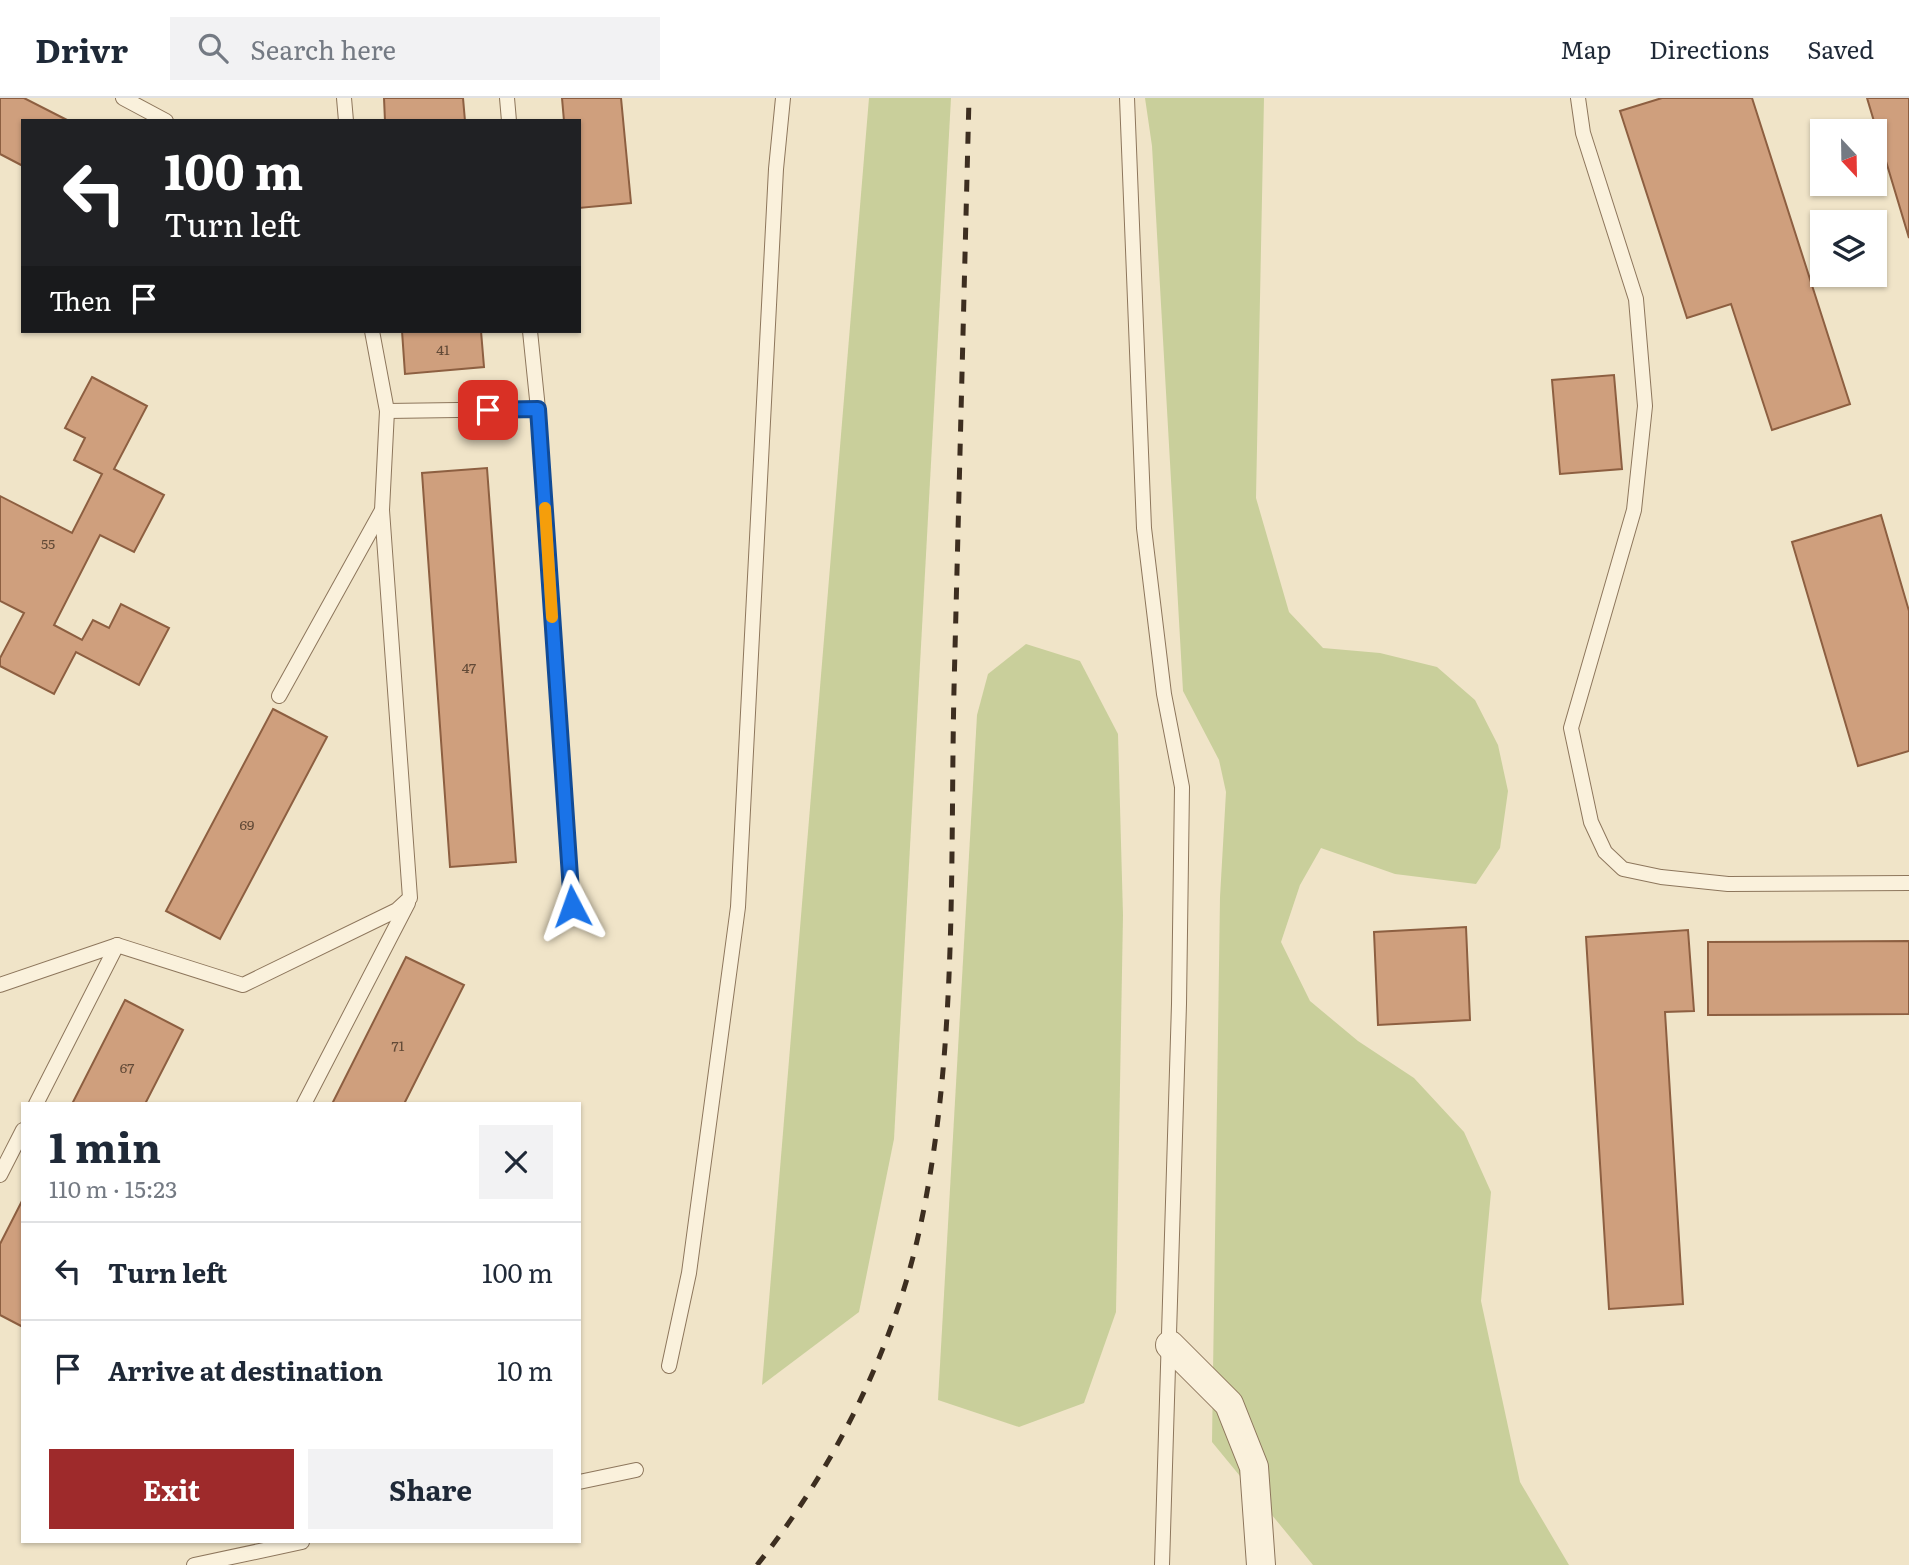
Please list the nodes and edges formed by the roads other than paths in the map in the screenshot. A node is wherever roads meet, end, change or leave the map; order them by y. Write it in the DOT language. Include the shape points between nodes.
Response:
graph roads {
  1 [pos="123,98"];
  2 [pos="344,98"];
  3 [pos="507,98"];
  4 [pos="783,98"];
  5 [pos="1127,98"];
  6 [pos="1578,98"];
  7 [pos="162,119"];
  8 [pos="346,119"];
  9 [pos="509,119"];
  10 [pos="372,333"];
  11 [pos="530,333"];
  12 [pos="538,409"];
  13 [pos="387,411"];
  14 [pos="382,510"];
  15 [pos="279,696"];
  16 [pos="1909,883"];
  17 [pos="410,898"];
  18 [pos="572,906"];
  19 [pos="117,945"];
  20 [pos="0,985"];
  21 [pos="37,1102"];
  22 [pos="305,1102"];
  23 [pos="21,1134"];
  24 [pos="0,1175"];
  25 [pos="1170,1345"];
  26 [pos="669,1366"];
  27 [pos="636,1470"];
  28 [pos="581,1482"];
  29 [pos="297,1543"];
  30 [pos="194,1565"];
  31 [pos="1162,1565"];
  32 [pos="1261,1565"];
  1 -- 7 [label="lane"];
  2 -- 8 [label="lane"];
  3 -- 9 [label="lane"];
  4 -- 26 [label="lane" via="738,907 689,1273"];
  5 -- 25 [label="lane" via="1144,528 1164,694 1182,787"];
  6 -- 16 [label="lane" via="1583,133 1636,299 1645,405 1634,510 1571,728 1591,822 1605,852 1623,869 1661,877 1728,884"];
  10 -- 13 [label="lane"];
  11 -- 12 [label="lane"];
  12 -- 13 [label="lane"];
  12 -- 18 [label="lane"];
  13 -- 14 [label="lane"];
  14 -- 15 [label="lane"];
  14 -- 17 [label="lane"];
  17 -- 19 [label="lane" via="397,910 243,985"];
  17 -- 22 [label="lane"];
  19 -- 20 [label="lane"];
  19 -- 21 [label="lane"];
  23 -- 24 [label="lane"];
  25 -- 31 [label="lane"];
  25 -- 32 [label="street" via="1229,1404 1254,1467"];
  27 -- 28 [label="lane"];
  29 -- 30 [label="lane"];
}
